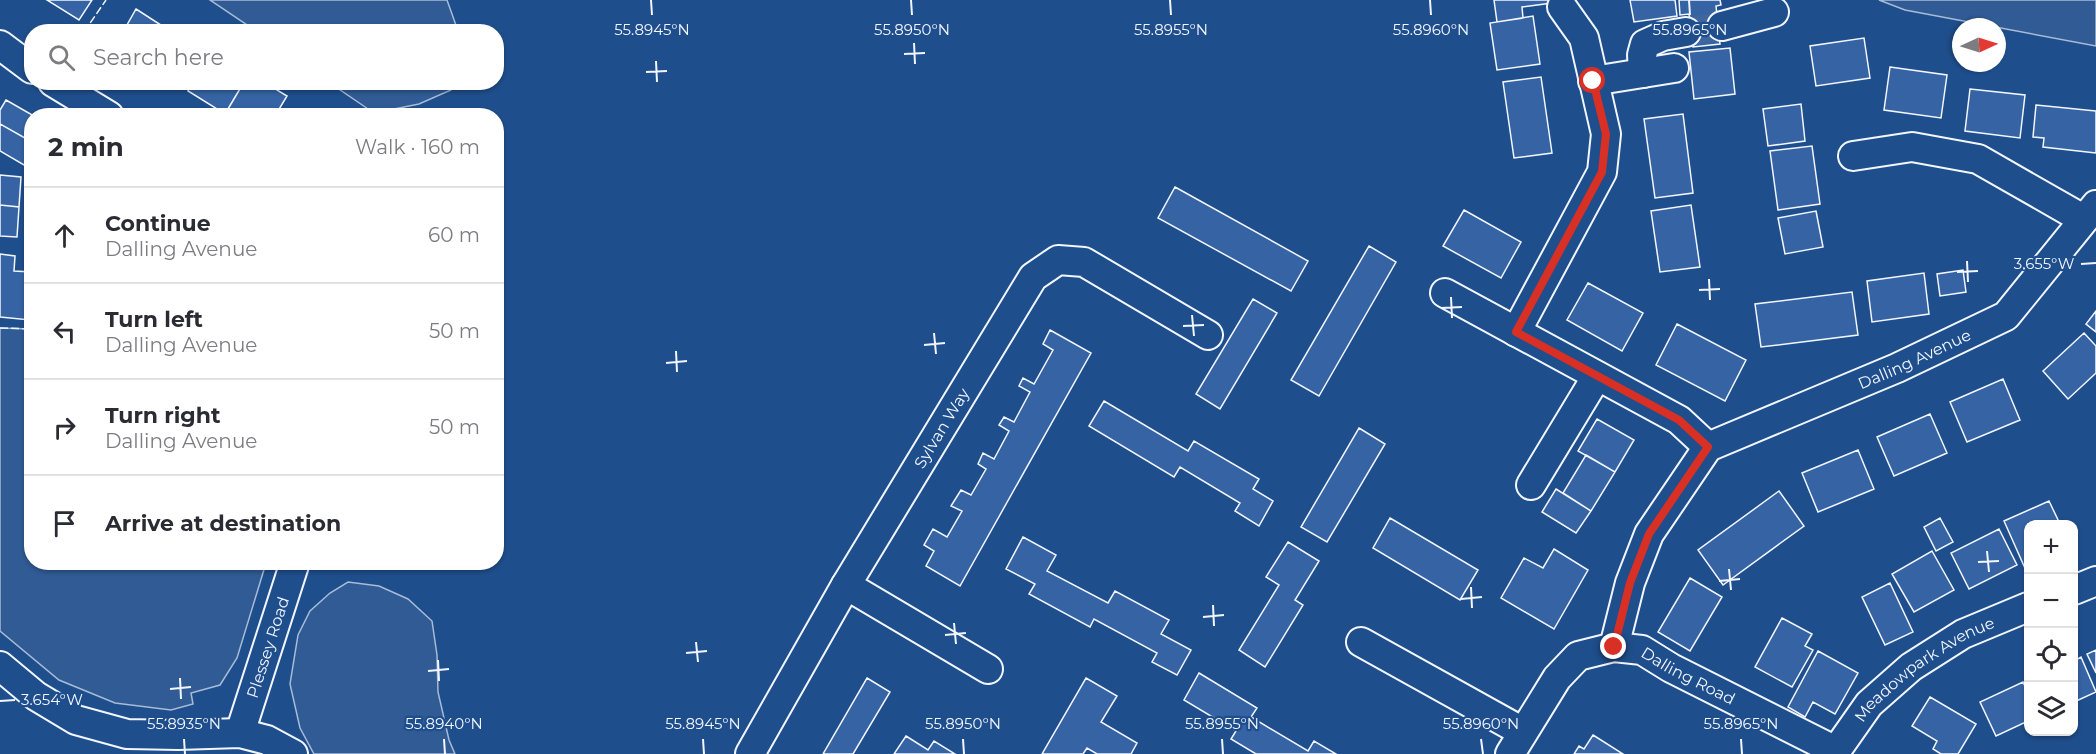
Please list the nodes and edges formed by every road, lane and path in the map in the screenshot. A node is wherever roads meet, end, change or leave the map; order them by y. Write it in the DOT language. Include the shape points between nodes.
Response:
graph roads {
  1 [pos="1562,7"];
  2 [pos="1774,12"];
  3 [pos="1722,26"];
  4 [pos="1686,32"];
  5 [pos="0,45"];
  6 [pos="24,63"];
  7 [pos="1674,68"];
  8 [pos="1643,73"];
  9 [pos="1593,81"];
  10 [pos="66,90"];
  11 [pos="96,108"];
  12 [pos="1853,156"];
  13 [pos="2090,212"];
  14 [pos="1445,293"];
  15 [pos="1516,332"];
  16 [pos="1208,335"];
  17 [pos="1597,376"];
  18 [pos="1708,447"];
  19 [pos="1531,485"];
  20 [pos="293,570"];
  21 [pos="2096,581"];
  22 [pos="846,585"];
  23 [pos="2078,588"];
  24 [pos="2024,609"];
  25 [pos="1361,642"];
  26 [pos="1614,647"];
  27 [pos="0,666"];
  28 [pos="988,669"];
  29 [pos="240,733"];
  30 [pos="1516,743"];
  31 [pos="1836,752"];
  32 [pos="293,754"];
  33 [pos="750,754"];
  1 -- 9 [label="street" via="1584,38"];
  2 -- 3 [label="street"];
  4 -- 8 [label="street" via="1645,44"];
  5 -- 6 [label="street"];
  7 -- 8 [label="street"];
  8 -- 9 [label="street"];
  9 -- 15 [label="street" via="1606,134 1602,172"];
  10 -- 11 [label="street"];
  12 -- 13 [label="street, Dalling Avenue" via="1912,147 1978,159"];
  13 -- 18 [label="street, Dalling Avenue" via="2006,316 1897,368"];
  14 -- 15 [label="street"];
  15 -- 17 [label="street"];
  16 -- 22 [label="street, Sylvan Way" via="1084,262 1058,260 1034,277"];
  17 -- 18 [label="street" via="1679,420"];
  17 -- 19 [label="street"];
  18 -- 26 [label="street" via="1649,534 1630,583"];
  20 -- 29 [label="street, Plessey Road"];
  21 -- 23 [label="street"];
  22 -- 28 [label="street"];
  22 -- 33 [label="street, Sylvan Way"];
  24 -- 31 [label="street, Meadowpark Avenue" via="1963,634 1911,667 1869,704"];
  25 -- 30 [label="street"];
  26 -- 30 [label="street, Dalling Road" via="1578,656 1557,678"];
  26 -- 31 [label="street, Dalling Road" via="1642,650"];
  27 -- 29 [label="street" via="36,696 76,720 127,734"];
  29 -- 32 [label="street" via="267,740"];
}
